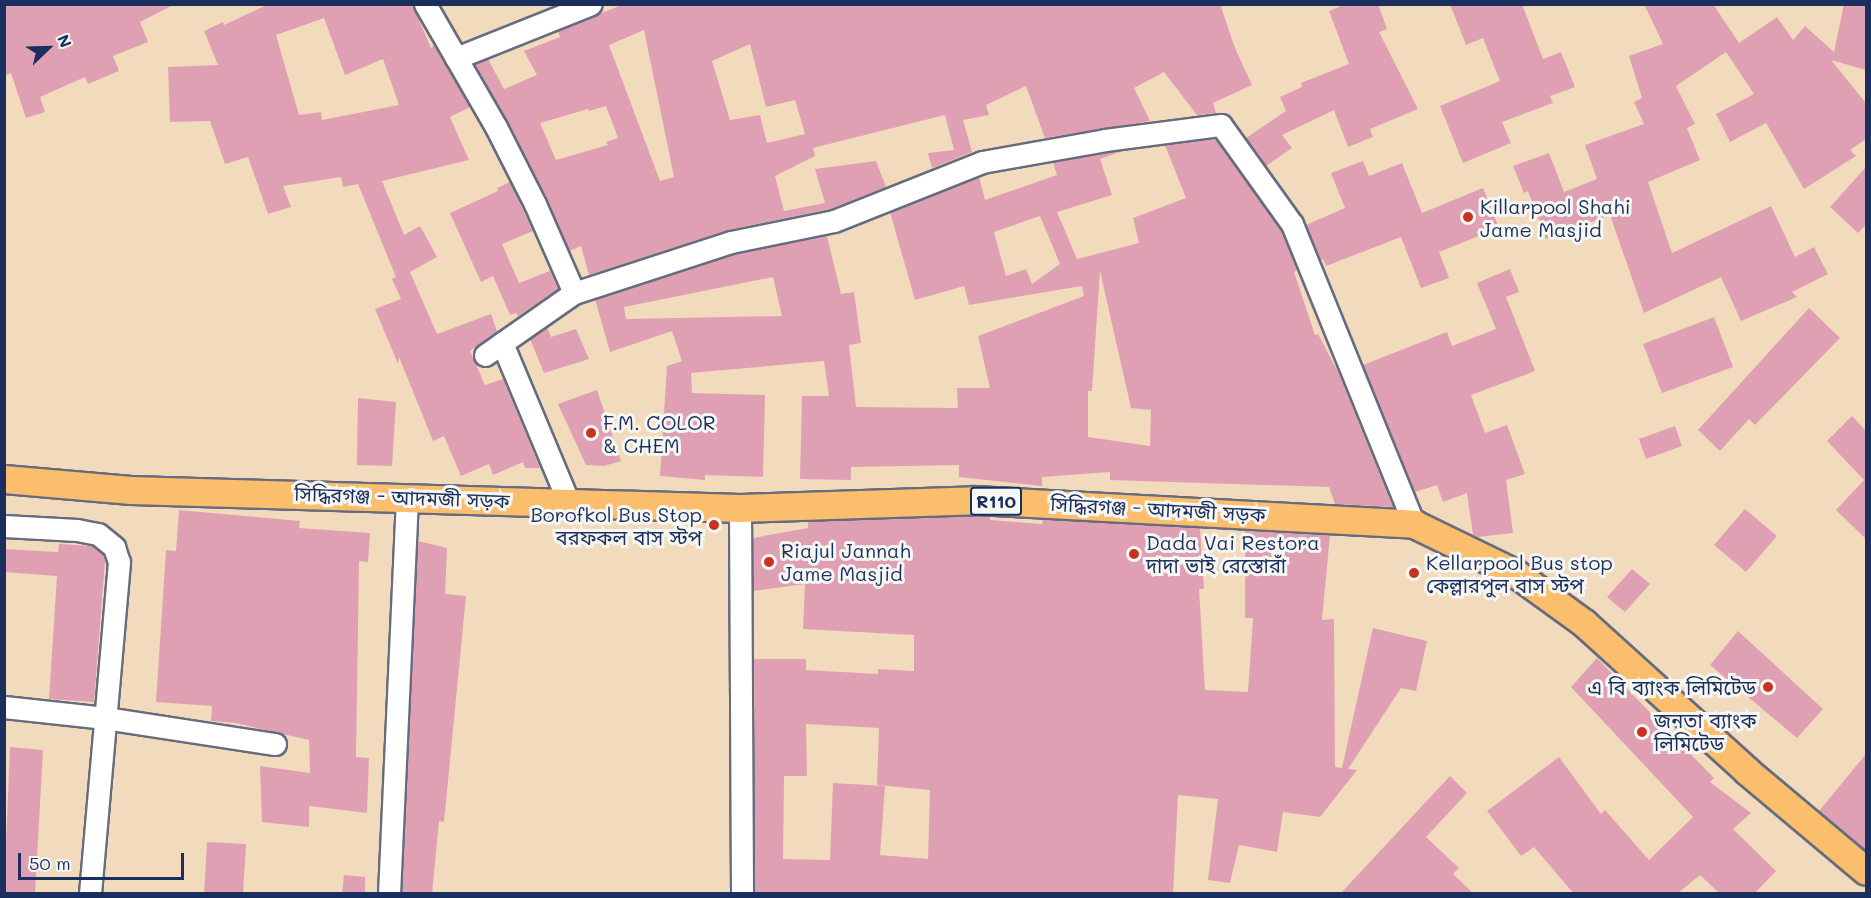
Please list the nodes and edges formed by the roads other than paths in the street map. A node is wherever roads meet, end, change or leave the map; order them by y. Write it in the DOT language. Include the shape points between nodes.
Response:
graph roads {
  1 [pos="425,4"];
  2 [pos="584,6"];
  3 [pos="456,58"];
  4 [pos="574,293"];
  5 [pos="4,480"];
  6 [pos="407,496"];
  7 [pos="569,503"];
  8 [pos="740,508"];
  9 [pos="1414,524"];
  10 [pos="4,526"];
  11 [pos="4,707"];
  12 [pos="105,718"];
  13 [pos="275,744"];
  14 [pos="1866,871"];
  15 [pos="90,894"];
  16 [pos="389,894"];
  17 [pos="742,894"];
  1 -- 3 [label="street"];
  2 -- 3 [label="street"];
  3 -- 4 [label="street" via="535,204"];
  4 -- 7 [label="street" via="494,349"];
  4 -- 9 [label="street" via="731,242 834,221 982,162 1221,125 1292,224"];
  5 -- 6 [label="main road, সিদ্ধিরগঞ্জ - আদমজী সড়ক / R110" via="131,490"];
  6 -- 7 [label="main road, সিদ্ধিরগঞ্জ - আদমজী সড়ক / R110"];
  6 -- 16 [label="street"];
  7 -- 8 [label="main road, সিদ্ধিরগঞ্জ - আদমজী সড়ক / R110"];
  8 -- 9 [label="main road, সিদ্ধিরগঞ্জ - আদমজী সড়ক / R110" via="975,500"];
  8 -- 17 [label="street"];
  9 -- 14 [label="main road, সিদ্ধিরগঞ্জ - আদমজী সড়ক / R110" via="1515,573 1584,623"];
  10 -- 12 [label="street" via="98,534 114,547 119,562"];
  11 -- 12 [label="street"];
  12 -- 13 [label="street"];
  12 -- 15 [label="street"];
}
